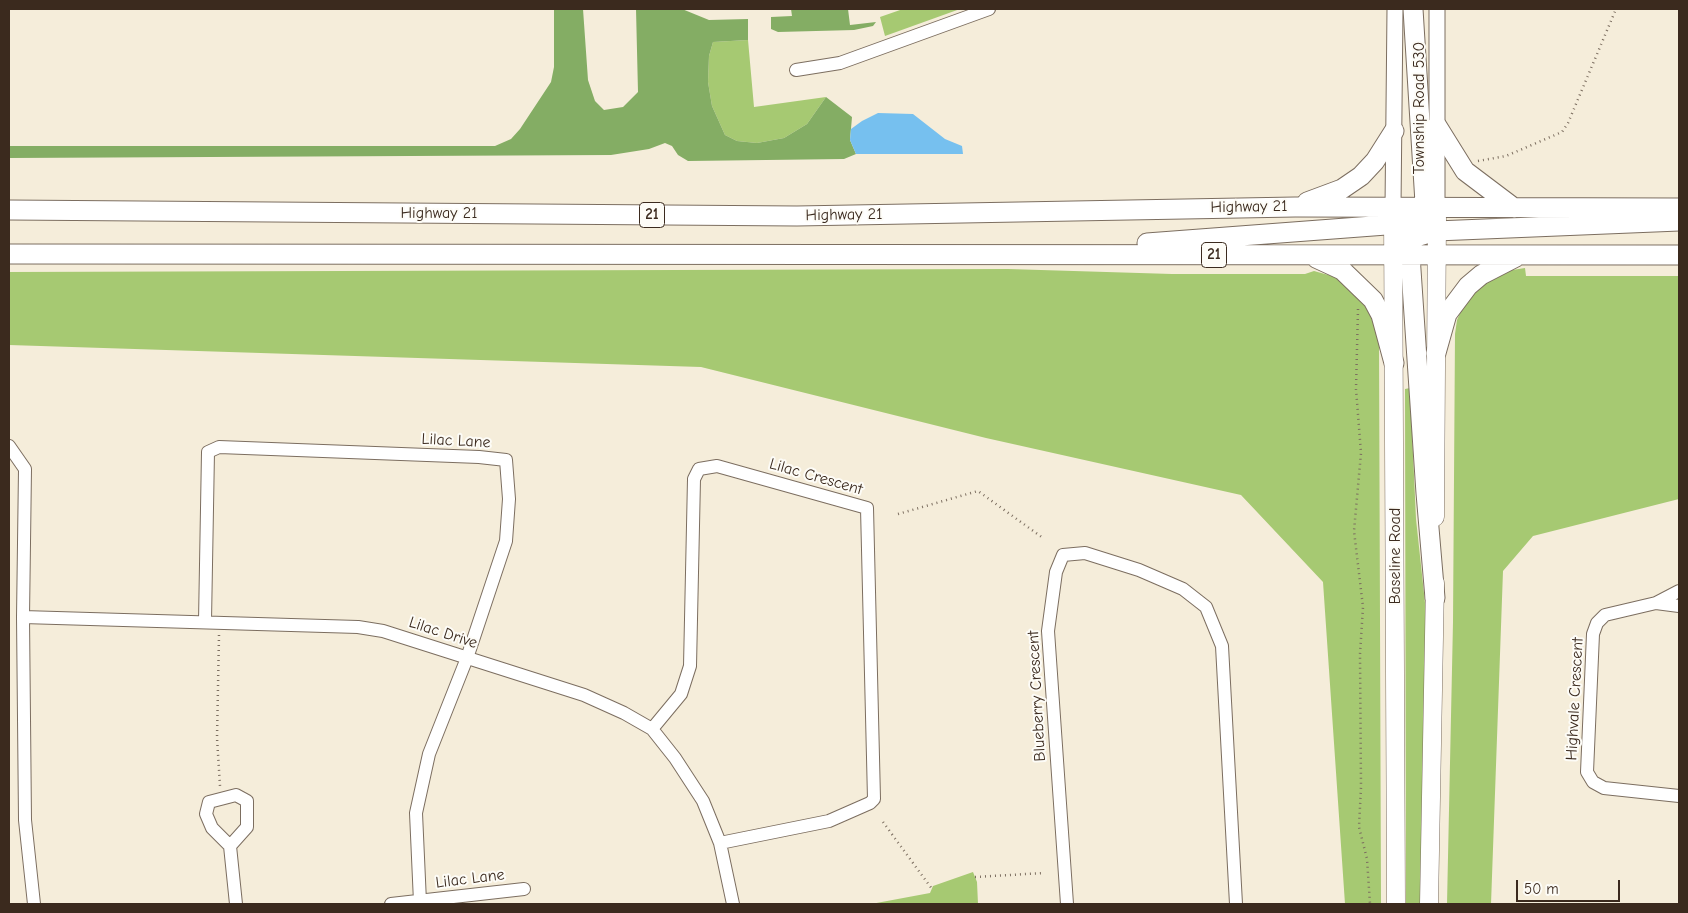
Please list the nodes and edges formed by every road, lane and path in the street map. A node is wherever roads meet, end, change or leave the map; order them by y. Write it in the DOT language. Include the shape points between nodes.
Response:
graph roads {
  1 [pos="989,9"];
  2 [pos="1395,9"];
  3 [pos="1413,9"];
  4 [pos="1437,9"];
  5 [pos="1616,9"];
  6 [pos="796,70"];
  7 [pos="1437,126"];
  8 [pos="1394,131"];
  9 [pos="1472,164"];
  10 [pos="1295,206"];
  11 [pos="1514,208"];
  12 [pos="1679,208"];
  13 [pos="9,210"];
  14 [pos="1430,220"];
  15 [pos="1679,221"];
  16 [pos="1400,234"];
  17 [pos="9,254"];
  18 [pos="1118,254"];
  19 [pos="1679,254"];
  20 [pos="1310,255"];
  21 [pos="1436,255"];
  22 [pos="1520,256"];
  23 [pos="1358,306"];
  24 [pos="1436,353"];
  25 [pos="1394,363"];
  26 [pos="9,446"];
  27 [pos="898,514"];
  28 [pos="1043,538"];
  29 [pos="1679,591"];
  30 [pos="1435,598"];
  31 [pos="1656,603"];
  32 [pos="1679,606"];
  33 [pos="23,617"];
  34 [pos="204,621"];
  35 [pos="218,634"];
  36 [pos="467,658"];
  37 [pos="652,729"];
  38 [pos="220,786"];
  39 [pos="1679,796"];
  40 [pos="883,822"];
  41 [pos="720,843"];
  42 [pos="230,846"];
  43 [pos="1044,873"];
  44 [pos="975,878"];
  45 [pos="524,889"];
  46 [pos="932,889"];
  47 [pos="420,902"];
  48 [pos="731,902"];
  49 [pos="34,904"];
  50 [pos="236,904"];
  51 [pos="391,904"];
  52 [pos="1067,904"];
  53 [pos="1236,904"];
  54 [pos="1370,904"];
  55 [pos="1396,904"];
  56 [pos="1429,904"];
  1 -- 6 [label="street" via="840,63"];
  2 -- 8 [label="street, Township Road 530"];
  3 -- 14 [label="main road" via="1423,186"];
  4 -- 7 [label="street, Township Road 530"];
  5 -- 9 [label="path" via="1562,132 1506,156"];
  7 -- 11 [label="main road" via="1465,171"];
  7 -- 14 [label="street, Township Road 530"];
  8 -- 10 [label="main road" via="1361,176 1342,190"];
  8 -- 16 [label="street, Township Road 530"];
  10 -- 13 [label="main road, Highway 21 / 21" via="797,216"];
  10 -- 16 [label="main road, Highway 21 / 21"];
  11 -- 12 [label="main road, Highway 21 / 21"];
  11 -- 14 [label="main road, Highway 21 / 21"];
  14 -- 15 [label="main road"];
  14 -- 16 [label="main road, Highway 21 / 21"];
  14 -- 16 [label="main road"];
  14 -- 21 [label="main road" via="1430,249"];
  16 -- 18 [label="main road" via="1141,244"];
  16 -- 20 [label="main road, Highway 21 / 21"];
  16 -- 21 [label="main road, Highway 21 / 21"];
  16 -- 25 [label="main road, Baseline Road"];
  16 -- 30 [label="main road"];
  17 -- 18 [label="main road, Highway 21 / 21"];
  18 -- 20 [label="main road, Highway 21 / 21"];
  19 -- 22 [label="main road, Highway 21 / 21"];
  20 -- 25 [label="main road" via="1342,270 1372,300 1380,315"];
  21 -- 22 [label="main road, Highway 21 / 21"];
  21 -- 24 [label="main road"];
  22 -- 24 [label="main road" via="1481,275 1468,286 1447,314"];
  23 -- 54 [label="path" via="1356,389 1362,453 1354,530 1363,606 1358,827 1367,859"];
  24 -- 30 [label="main road"];
  25 -- 55 [label="main road, Baseline Road"];
  26 -- 33 [label="street" via="26,469"];
  27 -- 28 [label="path" via="978,491"];
  29 -- 31 [label="street, Highvale Crescent"];
  30 -- 56 [label="main road"];
  31 -- 32 [label="street, Highvale Crescent"];
  31 -- 39 [label="street, Highvale Crescent" via="1605,615 1597,622 1593,634 1587,772 1593,782 1604,788"];
  33 -- 34 [label="street, Lilac Drive"];
  33 -- 49 [label="street" via="25,820"];
  34 -- 36 [label="street, Lilac Drive" via="358,627 383,631"];
  34 -- 36 [label="street, Lilac Lane" via="208,452 218,447 506,460 510,499 506,541"];
  35 -- 38 [label="path"];
  36 -- 37 [label="street, Lilac Drive" via="584,695"];
  36 -- 47 [label="street, Lilac Lane" via="429,754 416,813"];
  37 -- 41 [label="street, Lilac Drive" via="676,758 703,801"];
  37 -- 41 [label="street, Lilac Crescent" via="681,694 690,666 694,479 699,468 717,466 867,508 874,799 829,821"];
  40 -- 46 [label="path"];
  41 -- 48 [label="street, Lilac Drive"];
  42 -- 50 [label="street"];
  43 -- 44 [label="path"];
  45 -- 47 [label="street, Lilac Lane"];
  47 -- 51 [label="street, Lilac Lane"];
  52 -- 53 [label="street, Blueberry Crescent" via="1048,631 1056,572 1062,555 1085,553 1139,570 1183,589 1206,607 1222,646"];
}
